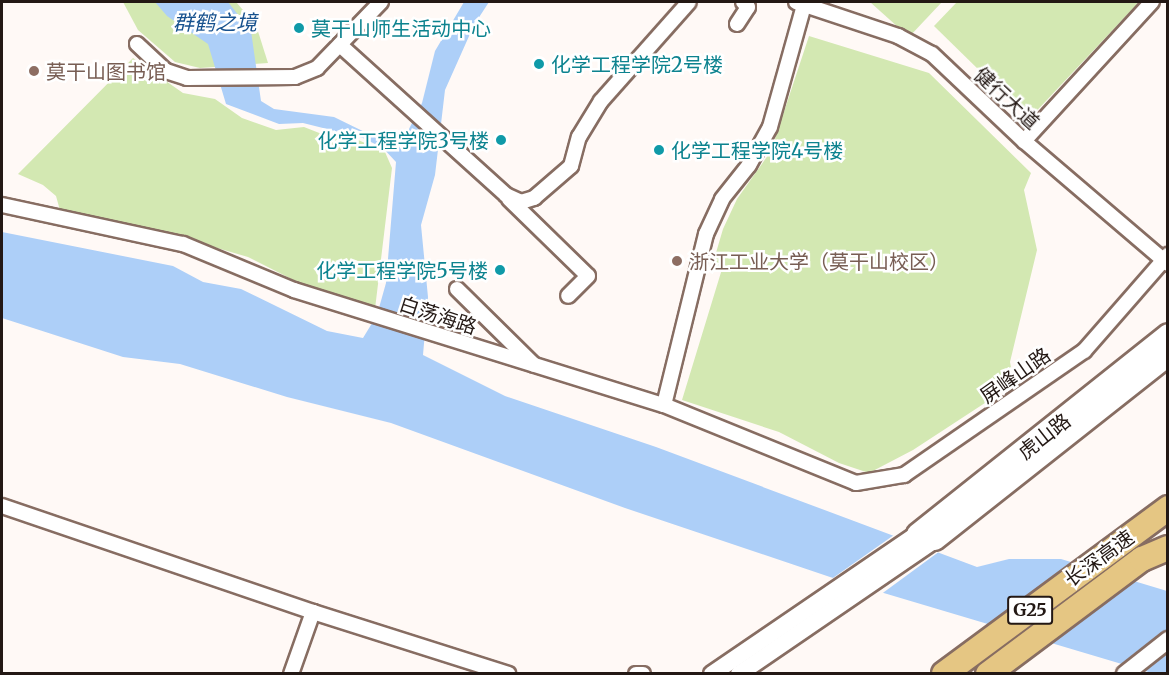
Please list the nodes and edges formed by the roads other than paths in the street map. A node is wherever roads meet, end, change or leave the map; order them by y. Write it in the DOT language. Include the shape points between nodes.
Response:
graph roads {
  1 [pos="381,2"];
  2 [pos="689,2"];
  3 [pos="743,2"];
  4 [pos="802,2"];
  5 [pos="1152,2"];
  6 [pos="738,24"];
  7 [pos="137,44"];
  8 [pos="340,45"];
  9 [pos="1024,141"];
  10 [pos="506,195"];
  11 [pos="2,205"];
  12 [pos="1166,259"];
  13 [pos="457,289"];
  14 [pos="568,296"];
  15 [pos="1167,334"];
  16 [pos="1167,356"];
  17 [pos="537,368"];
  18 [pos="664,405"];
  19 [pos="856,483"];
  20 [pos="2,506"];
  21 [pos="1167,508"];
  22 [pos="926,537"];
  23 [pos="1167,548"];
  24 [pos="313,612"];
  25 [pos="1167,640"];
  26 [pos="947,672"];
  27 [pos="291,674"];
  28 [pos="508,674"];
  29 [pos="636,674"];
  30 [pos="643,674"];
  31 [pos="712,674"];
  32 [pos="739,674"];
  33 [pos="988,674"];
  34 [pos="1125,674"];
  1 -- 8 [label="street"];
  2 -- 10 [label="street" via="601,101 579,137 571,166 534,198 521,202"];
  3 -- 6 [label="street" via="748,7"];
  4 -- 9 [label="street, 健行大道" via="898,36 932,54"];
  4 -- 18 [label="street" via="770,127 749,165 722,199 706,234"];
  5 -- 9 [label="street"];
  7 -- 8 [label="street" via="166,72 205,78 295,77 317,68"];
  8 -- 10 [label="street"];
  9 -- 12 [label="street, 健行大道"];
  10 -- 14 [label="street" via="588,276"];
  11 -- 17 [label="street, 白荡海路" via="183,244 294,290"];
  12 -- 19 [label="street, 屏峰山路" via="1084,351 904,475"];
  13 -- 17 [label="street"];
  15 -- 22 [label="main road, 虎山路"];
  16 -- 22 [label="main road, 虎山路"];
  17 -- 18 [label="street, 白荡海路"];
  18 -- 19 [label="street, 白荡海路"];
  20 -- 24 [label="street"];
  21 -- 26 [label="highway, 长深高速 / G25"];
  22 -- 31 [label="street"];
  22 -- 32 [label="street" via="850,600"];
  23 -- 33 [label="highway, 长深高速 / G25" via="1142,559"];
  24 -- 27 [label="street"];
  24 -- 28 [label="street"];
  25 -- 34 [label="street"];
  29 -- 30 [label="street"];
}
